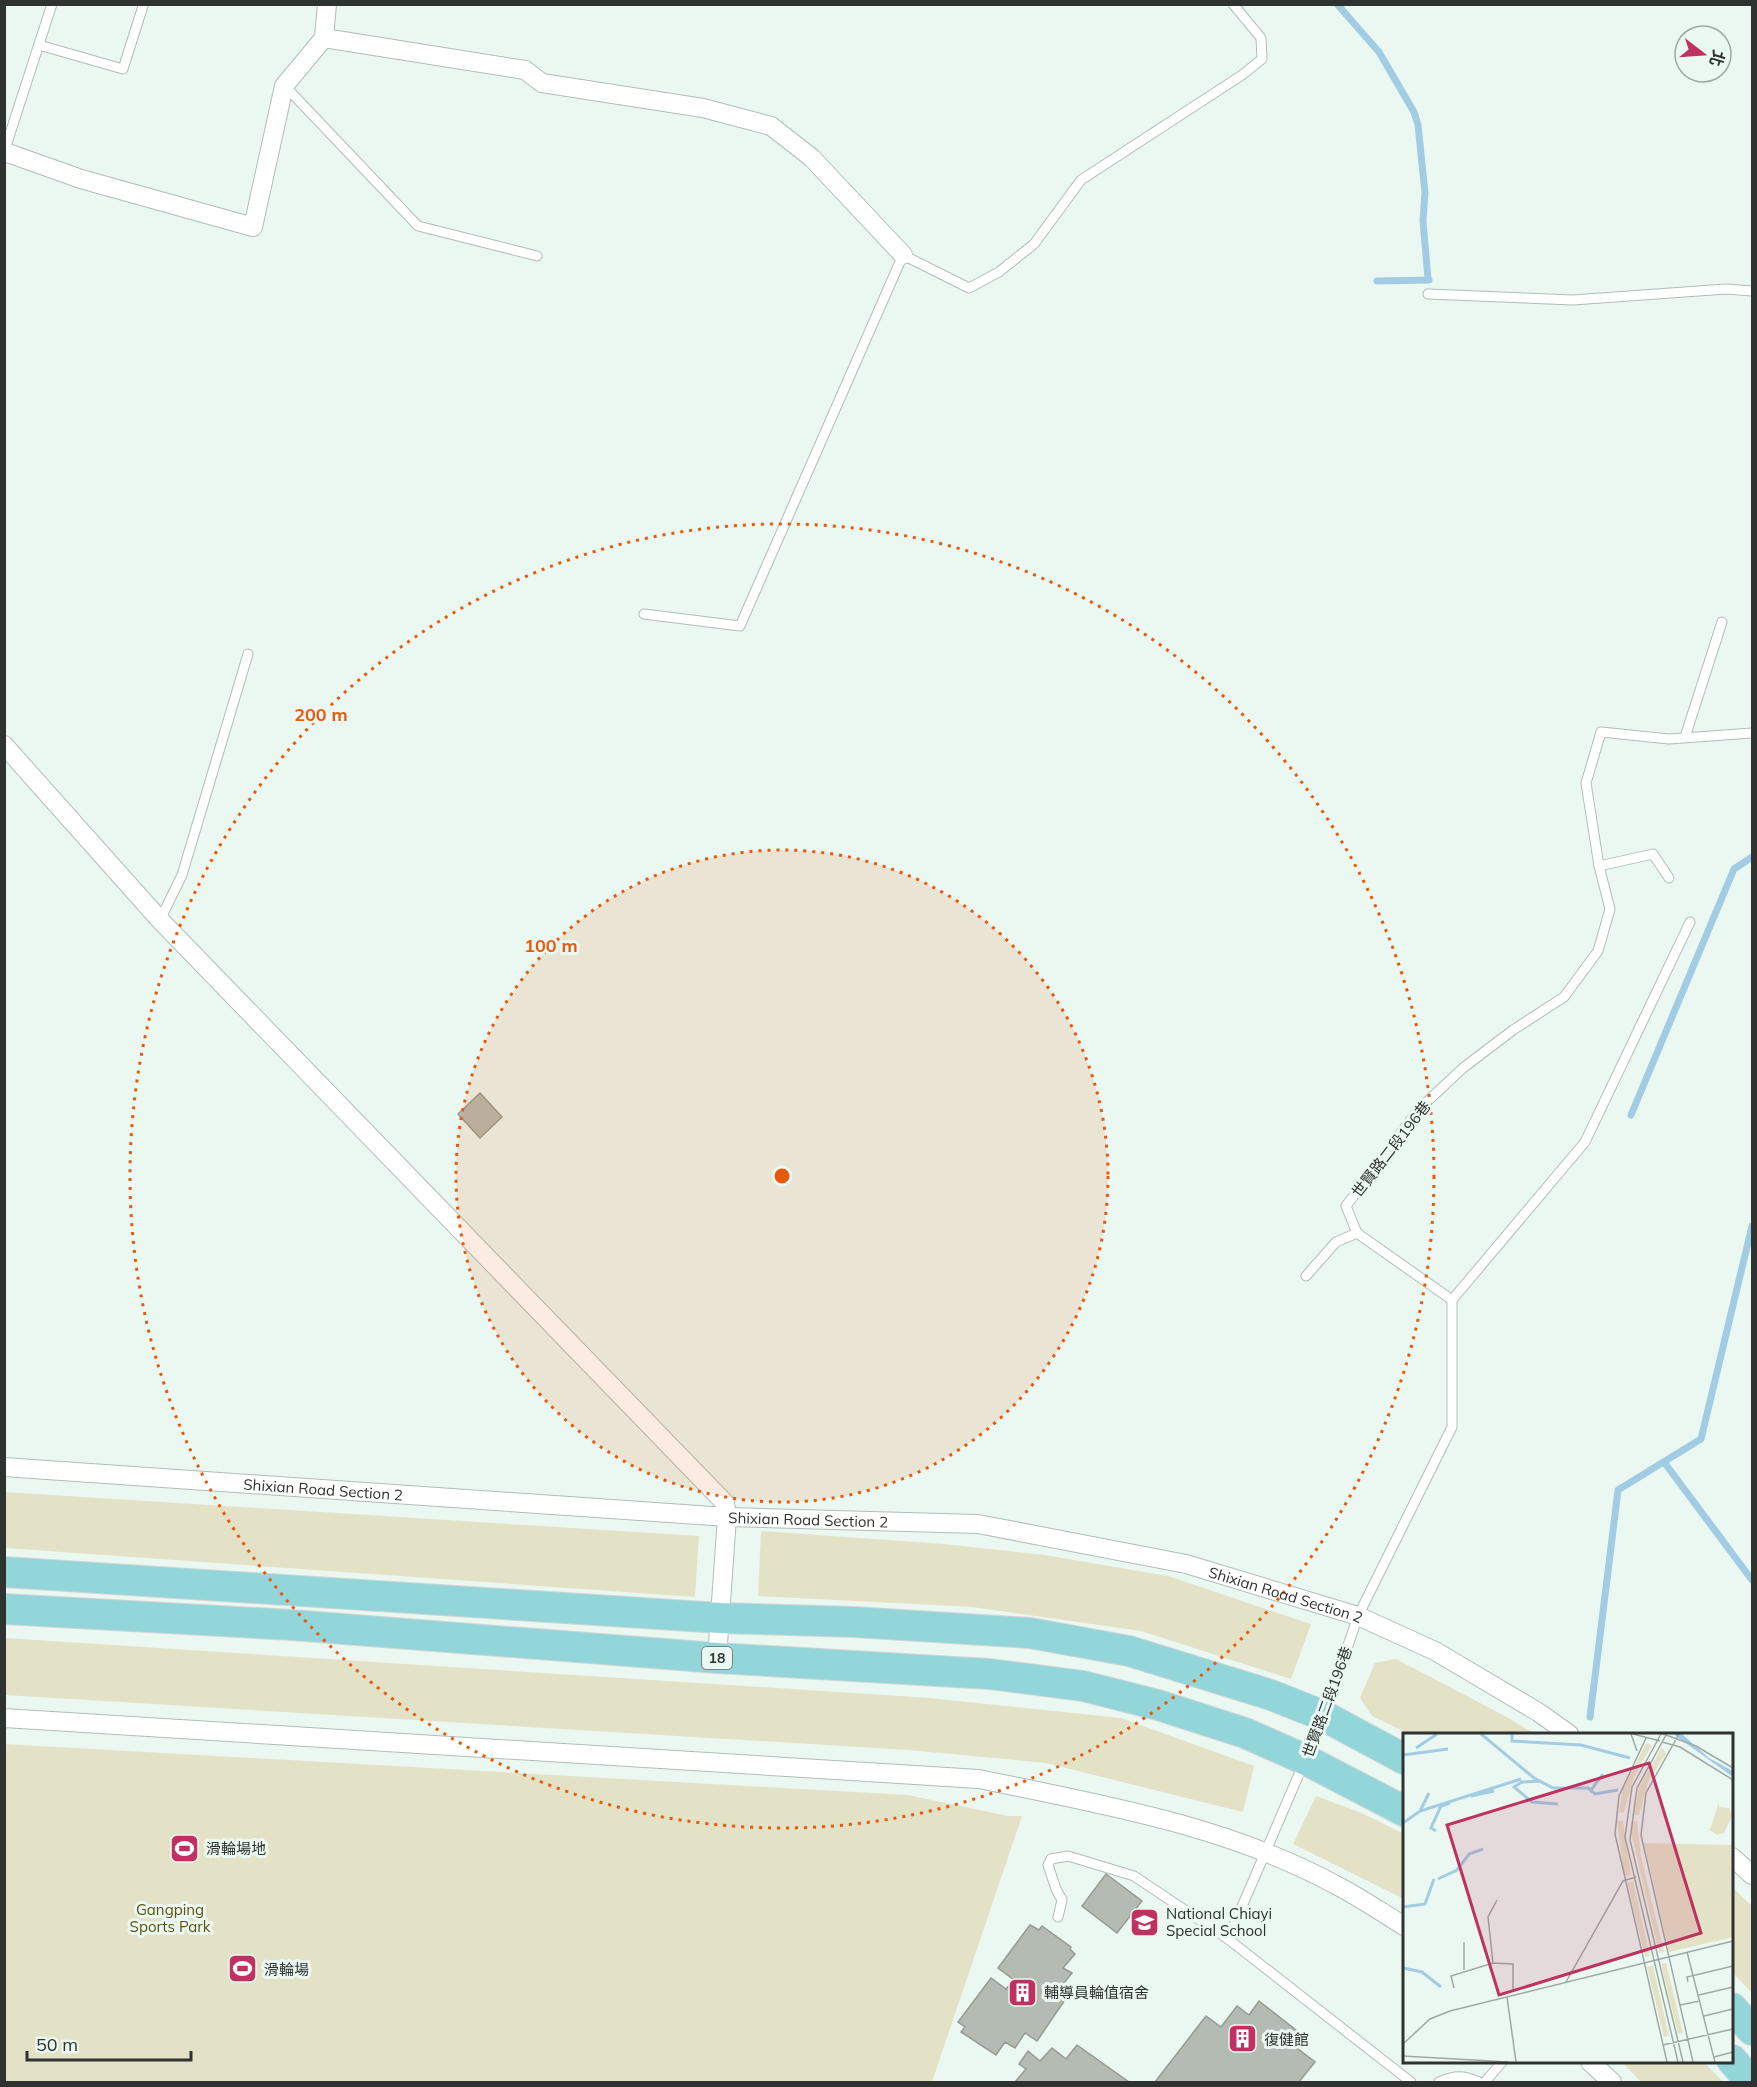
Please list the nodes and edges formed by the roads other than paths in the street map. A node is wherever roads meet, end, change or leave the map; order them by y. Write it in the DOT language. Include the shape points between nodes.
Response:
graph roads {
  1 [pos="52,4"];
  2 [pos="327,4"];
  3 [pos="1233,4"];
  4 [pos="143,6"];
  5 [pos="324,38"];
  6 [pos="39,45"];
  7 [pos="284,86"];
  8 [pos="5,152"];
  9 [pos="903,255"];
  10 [pos="537,256"];
  11 [pos="1752,291"];
  12 [pos="1428,294"];
  13 [pos="644,614"];
  14 [pos="1722,622"];
  15 [pos="248,654"];
  16 [pos="1752,733"];
  17 [pos="1685,737"];
  18 [pos="4,745"];
  19 [pos="1599,866"];
  20 [pos="1669,878"];
  21 [pos="160,920"];
  22 [pos="1690,922"];
  23 [pos="1357,1233"];
  24 [pos="1306,1276"];
  25 [pos="1452,1300"];
  26 [pos="4,1467"];
  27 [pos="727,1517"];
  28 [pos="4,1572"];
  29 [pos="4,1609"];
  30 [pos="1358,1616"];
  31 [pos="720,1618"];
  32 [pos="717,1658"];
  33 [pos="1324,1716"];
  34 [pos="4,1718"];
  35 [pos="1568,1733"];
  36 [pos="1403,1758"];
  37 [pos="1306,1760"];
  38 [pos="1403,1810"];
  39 [pos="1264,1853"];
  40 [pos="1733,1859"];
  41 [pos="1752,1875"];
  42 [pos="1058,1917"];
  43 [pos="1403,1925"];
  44 [pos="1228,1939"];
  45 [pos="1733,2010"];
  46 [pos="1752,2030"];
  47 [pos="1733,2062"];
  48 [pos="1500,2063"];
  49 [pos="1592,2063"];
  50 [pos="1411,2082"];
  51 [pos="1439,2082"];
  52 [pos="1479,2082"];
  53 [pos="1485,2082"];
  54 [pos="1612,2082"];
  55 [pos="1752,2082"];
  1 -- 6 [label="lane"];
  2 -- 5 [label="street"];
  3 -- 9 [label="lane" via="1261,38 1262,59 1081,180 1034,244 999,272 969,288"];
  4 -- 6 [label="lane" via="123,69"];
  5 -- 7 [label="street"];
  5 -- 9 [label="street" via="525,70 542,82 703,108 771,126 812,158"];
  6 -- 8 [label="lane"];
  7 -- 8 [label="street" via="253,227 81,179"];
  7 -- 10 [label="lane" via="418,226"];
  9 -- 13 [label="lane" via="740,626"];
  11 -- 12 [label="lane" via="1726,289 1573,300"];
  14 -- 17 [label="lane"];
  15 -- 21 [label="lane" via="182,875"];
  16 -- 17 [label="lane, 世賢路二段196巷"];
  17 -- 19 [label="lane, 世賢路二段196巷" via="1601,732 1586,783"];
  18 -- 21 [label="street"];
  19 -- 20 [label="lane" via="1653,854"];
  19 -- 23 [label="lane, 世賢路二段196巷" via="1610,909 1598,951 1564,997 1463,1068 1418,1110 1347,1206"];
  21 -- 27 [label="street" via="724,1503"];
  22 -- 25 [label="lane" via="1585,1142"];
  23 -- 24 [label="lane" via="1336,1242"];
  23 -- 25 [label="lane"];
  25 -- 30 [label="lane, 世賢路二段196巷" via="1452,1427"];
  26 -- 27 [label="street, Shixian Road Section 2"];
  27 -- 30 [label="street, Shixian Road Section 2" via="978,1524 1186,1564"];
  27 -- 31 [label="street"];
  28 -- 31 [label="main road"];
  29 -- 32 [label="main road, 18" via="292,1625"];
  30 -- 33 [label="lane, 世賢路二段196巷"];
  30 -- 35 [label="street, Shixian Road Section 2" via="1435,1651"];
  31 -- 32 [label="street"];
  31 -- 33 [label="main road" via="1030,1633 1129,1651 1271,1695"];
  32 -- 37 [label="main road, 18" via="989,1674 1083,1686 1234,1729"];
  33 -- 36 [label="main road"];
  33 -- 37 [label="lane, 世賢路二段196巷"];
  34 -- 39 [label="street" via="979,1779 1199,1830"];
  37 -- 38 [label="main road, 18"];
  37 -- 39 [label="lane, 世賢路二段196巷"];
  39 -- 43 [label="street" via="1333,1883"];
  39 -- 44 [label="lane, 世賢路二段196巷"];
  40 -- 41 [label="street"];
  42 -- 44 [label="lane" via="1062,1900 1048,1865 1051,1859 1068,1856 1134,1876"];
  44 -- 50 [label="lane"];
  45 -- 46 [label="main road"];
  47 -- 55 [label="main road"];
  48 -- 53 [label="lane"];
  49 -- 54 [label="street"];
  51 -- 52 [label="lane" via="1466,2076"];
}
